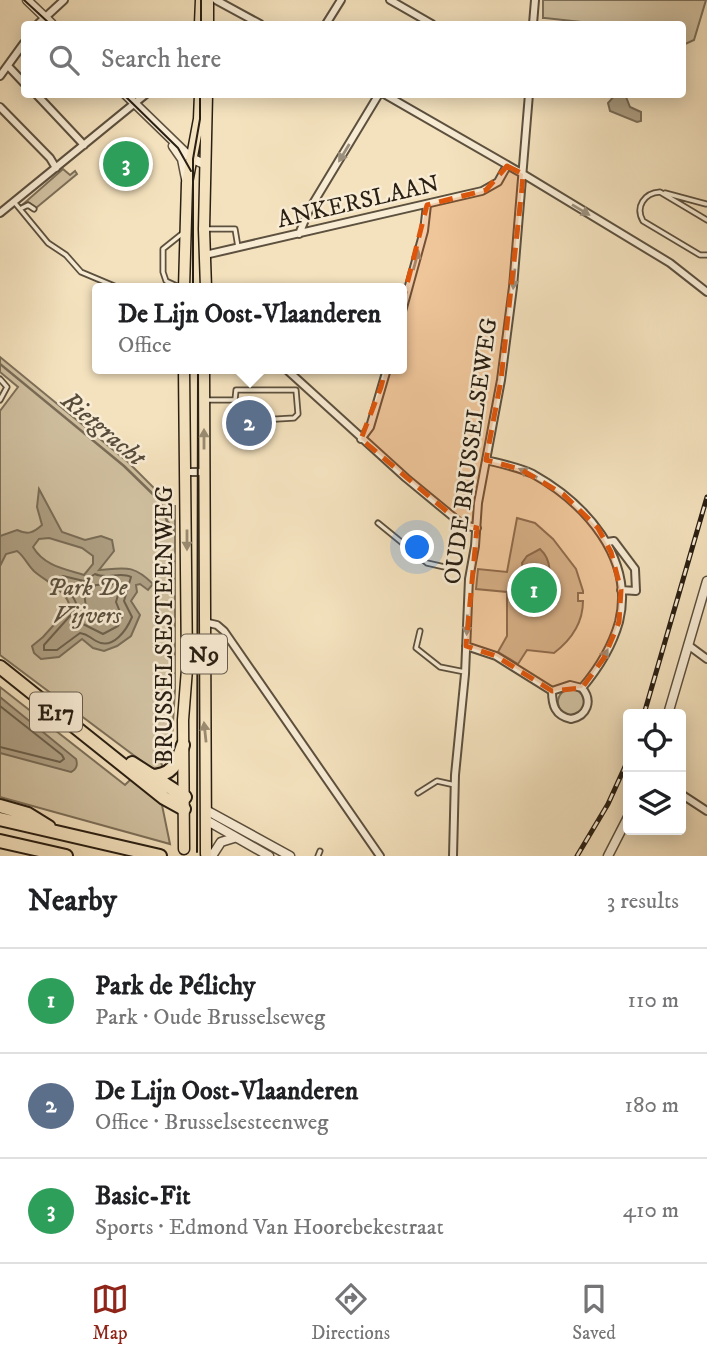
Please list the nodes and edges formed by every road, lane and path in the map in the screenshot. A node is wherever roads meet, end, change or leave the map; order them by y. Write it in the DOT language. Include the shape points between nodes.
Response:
graph roads {
  1 [pos="27,0"];
  2 [pos="64,0"];
  3 [pos="201,0"];
  4 [pos="208,0"];
  5 [pos="216,0"];
  6 [pos="341,0"];
  7 [pos="390,0"];
  8 [pos="535,0"];
  9 [pos="45,17"];
  10 [pos="41,21"];
  11 [pos="49,21"];
  12 [pos="200,21"];
  13 [pos="208,21"];
  14 [pos="254,21"];
  15 [pos="328,21"];
  16 [pos="427,21"];
  17 [pos="533,21"];
  18 [pos="21,47"];
  19 [pos="8,65"];
  20 [pos="0,76"];
  21 [pos="21,80"];
  22 [pos="40,98"];
  23 [pos="129,98"];
  24 [pos="142,98"];
  25 [pos="200,98"];
  26 [pos="207,98"];
  27 [pos="379,98"];
  28 [pos="389,98"];
  29 [pos="529,98"];
  30 [pos="135,104"];
  31 [pos="0,107"];
  32 [pos="167,135"];
  33 [pos="84,145"];
  34 [pos="191,158"];
  35 [pos="204,164"];
  36 [pos="507,166"];
  37 [pos="56,168"];
  38 [pos="523,174"];
  39 [pos="187,183"];
  40 [pos="660,192"];
  41 [pos="14,202"];
  42 [pos="706,204"];
  43 [pos="426,205"];
  44 [pos="20,209"];
  45 [pos="34,209"];
  46 [pos="0,213"];
  47 [pos="707,220"];
  48 [pos="187,229"];
  49 [pos="204,229"];
  50 [pos="299,234"];
  51 [pos="238,249"];
  52 [pos="205,255"];
  53 [pos="707,255"];
  54 [pos="108,283"];
  55 [pos="171,283"];
  56 [pos="183,283"];
  57 [pos="206,283"];
  58 [pos="707,291"];
  59 [pos="407,293"];
  60 [pos="184,374"];
  61 [pos="204,374"];
  62 [pos="291,374"];
  63 [pos="386,374"];
  64 [pos="0,379"];
  65 [pos="0,400"];
  66 [pos="204,400"];
  67 [pos="260,420"];
  68 [pos="361,439"];
  69 [pos="486,460"];
  70 [pos="184,472"];
  71 [pos="204,472"];
  72 [pos="378,523"];
  73 [pos="477,528"];
  74 [pos="607,542"];
  75 [pos="449,568"];
  76 [pos="635,569"];
  77 [pos="618,572"];
  78 [pos="707,581"];
  79 [pos="621,590"];
  80 [pos="204,622"];
  81 [pos="420,631"];
  82 [pos="688,645"];
  83 [pos="466,646"];
  84 [pos="707,659"];
  85 [pos="0,662"];
  86 [pos="0,667"];
  87 [pos="465,672"];
  88 [pos="582,688"];
  89 [pos="552,691"];
  90 [pos="669,709"];
  91 [pos="183,745"];
  92 [pos="150,776"];
  93 [pos="455,785"];
  94 [pos="418,793"];
  95 [pos="686,797"];
  96 [pos="185,803"];
  97 [pos="0,806"];
  98 [pos="707,811"];
  99 [pos="206,815"];
  100 [pos="0,819"];
  101 [pos="623,827"];
  102 [pos="59,832"];
  103 [pos="234,838"];
  104 [pos="0,841"];
  105 [pos="184,849"];
  106 [pos="209,855"];
  107 [pos="66,856"];
  108 [pos="159,856"];
  109 [pos="270,856"];
  110 [pos="290,856"];
  111 [pos="380,856"];
  112 [pos="453,856"];
  113 [pos="608,856"];
  1 -- 9 [label="street"];
  2 -- 9 [label="street"];
  3 -- 12 [label="main road"];
  4 -- 13 [label="main road"];
  5 -- 14 [label="street"];
  6 -- 15 [label="street"];
  7 -- 16 [label="street"];
  8 -- 17 [label="street"];
  9 -- 10 [label="street"];
  9 -- 11 [label="street"];
  18 -- 19 [label="street"];
  19 -- 20 [label="street"];
  19 -- 21 [label="street"];
  22 -- 33 [label="street"];
  23 -- 30 [label="street"];
  24 -- 30 [label="street"];
  25 -- 34 [label="main road"];
  26 -- 35 [label="main road"];
  27 -- 50 [label="street, one-way" via="309,210"];
  28 -- 36 [label="street"];
  29 -- 38 [label="street, OUDE BRUSSELSEWEG"];
  30 -- 32 [label="street"];
  30 -- 33 [label="street"];
  31 -- 37 [label="street"];
  32 -- 34 [label="street"];
  32 -- 39 [label="street" via="182,159"];
  33 -- 37 [label="street"];
  34 -- 35 [label="street"];
  34 -- 39 [label="main road"];
  35 -- 49 [label="main road"];
  36 -- 38 [label="street"];
  36 -- 43 [label="street, ANKERSLAAN" via="498,182 486,190"];
  37 -- 41 [label="street"];
  38 -- 58 [label="street, one-way" via="670,263"];
  38 -- 69 [label="street, OUDE BRUSSELSEWEG, one-way" via="501,380"];
  39 -- 48 [label="main road"];
  40 -- 42 [label="lane"];
  40 -- 47 [label="lane"];
  40 -- 53 [label="lane" via="650,194 641,204 643,221"];
  41 -- 44 [label="lane"];
  41 -- 46 [label="street"];
  43 -- 50 [label="street, ANKERSLAAN"];
  59 -- 43 [label="street, one-way" via="424,231"];
  44 -- 45 [label="lane" via="28,205"];
  44 -- 54 [label="lane" via="48,243 81,272"];
  48 -- 55 [label="lane" via="163,249 163,272"];
  48 -- 56 [label="main road"];
  49 -- 51 [label="lane" via="235,229"];
  49 -- 52 [label="main road"];
  50 -- 51 [label="street, ANKERSLAAN"];
  51 -- 52 [label="street, ANKERSLAAN"];
  52 -- 57 [label="main road"];
  60 -- 70 [label="main road, BRUSSELSESTEENWEG / N9"];
  61 -- 66 [label="main road, BRUSSELSESTEENWEG / N9"];
  62 -- 68 [label="street"];
  63 -- 68 [label="street" via="370,426"];
  64 -- 65 [label="lane" via="7,387"];
  66 -- 67 [label="lane" via="235,400 236,390 296,390 298,414 294,418"];
  71 -- 66 [label="main road, BRUSSELSESTEENWEG / N9, one-way"];
  68 -- 73 [label="street" via="464,525"];
  69 -- 73 [label="street, OUDE BRUSSELSEWEG"];
  74 -- 69 [label="street, one-way" via="563,494 532,474"];
  70 -- 71 [label="street"];
  70 -- 91 [label="main road, BRUSSELSESTEENWEG / N9, one-way" via="187,669"];
  71 -- 80 [label="main road, BRUSSELSESTEENWEG / N9"];
  72 -- 75 [label="lane" via="427,563"];
  73 -- 83 [label="street, OUDE BRUSSELSEWEG, one-way" via="467,569"];
  74 -- 76 [label="street" via="614,541"];
  74 -- 77 [label="street"];
  76 -- 77 [label="street"];
  76 -- 79 [label="street" via="636,591"];
  77 -- 79 [label="street"];
  78 -- 82 [label="street"];
  88 -- 79 [label="street, one-way" via="612,640 619,622"];
  99 -- 80 [label="main road, BRUSSELSESTEENWEG / N9, one-way"];
  80 -- 111 [label="street" via="224,631"];
  81 -- 87 [label="lane" via="416,648 440,667"];
  82 -- 84 [label="street"];
  82 -- 90 [label="street"];
  83 -- 87 [label="street, OUDE BRUSSELSEWEG"];
  83 -- 89 [label="street" via="496,656"];
  85 -- 92 [label="highway"];
  86 -- 96 [label="highway, E17" via="164,798"];
  87 -- 93 [label="street, OUDE BRUSSELSEWEG"];
  88 -- 89 [label="street" via="570,685"];
  88 -- 89 [label="street" via="587,707 584,714 571,719 558,714"];
  91 -- 92 [label="highway, N9" via="172,770"];
  91 -- 96 [label="main road, BRUSSELSESTEENWEG / N9"];
  92 -- 96 [label="highway"];
  93 -- 94 [label="lane" via="437,781"];
  93 -- 112 [label="street, OUDE BRUSSELSEWEG"];
  95 -- 98 [label="street"];
  96 -- 99 [label="main road, BRUSSELSESTEENWEG"];
  96 -- 105 [label="main road, BRUSSELSESTEENWEG / N9"];
  97 -- 102 [label="highway" via="28,814"];
  99 -- 103 [label="street"];
  99 -- 106 [label="main road, BRUSSELSESTEENWEG / N9"];
  99 -- 110 [label="street"];
  100 -- 102 [label="highway"];
  101 -- 113 [label="street"];
  102 -- 108 [label="highway"];
  103 -- 106 [label="street, BRUSSELSESTEENWEG / N9" via="221,842"];
  103 -- 109 [label="street"];
  104 -- 107 [label="highway"];
}
